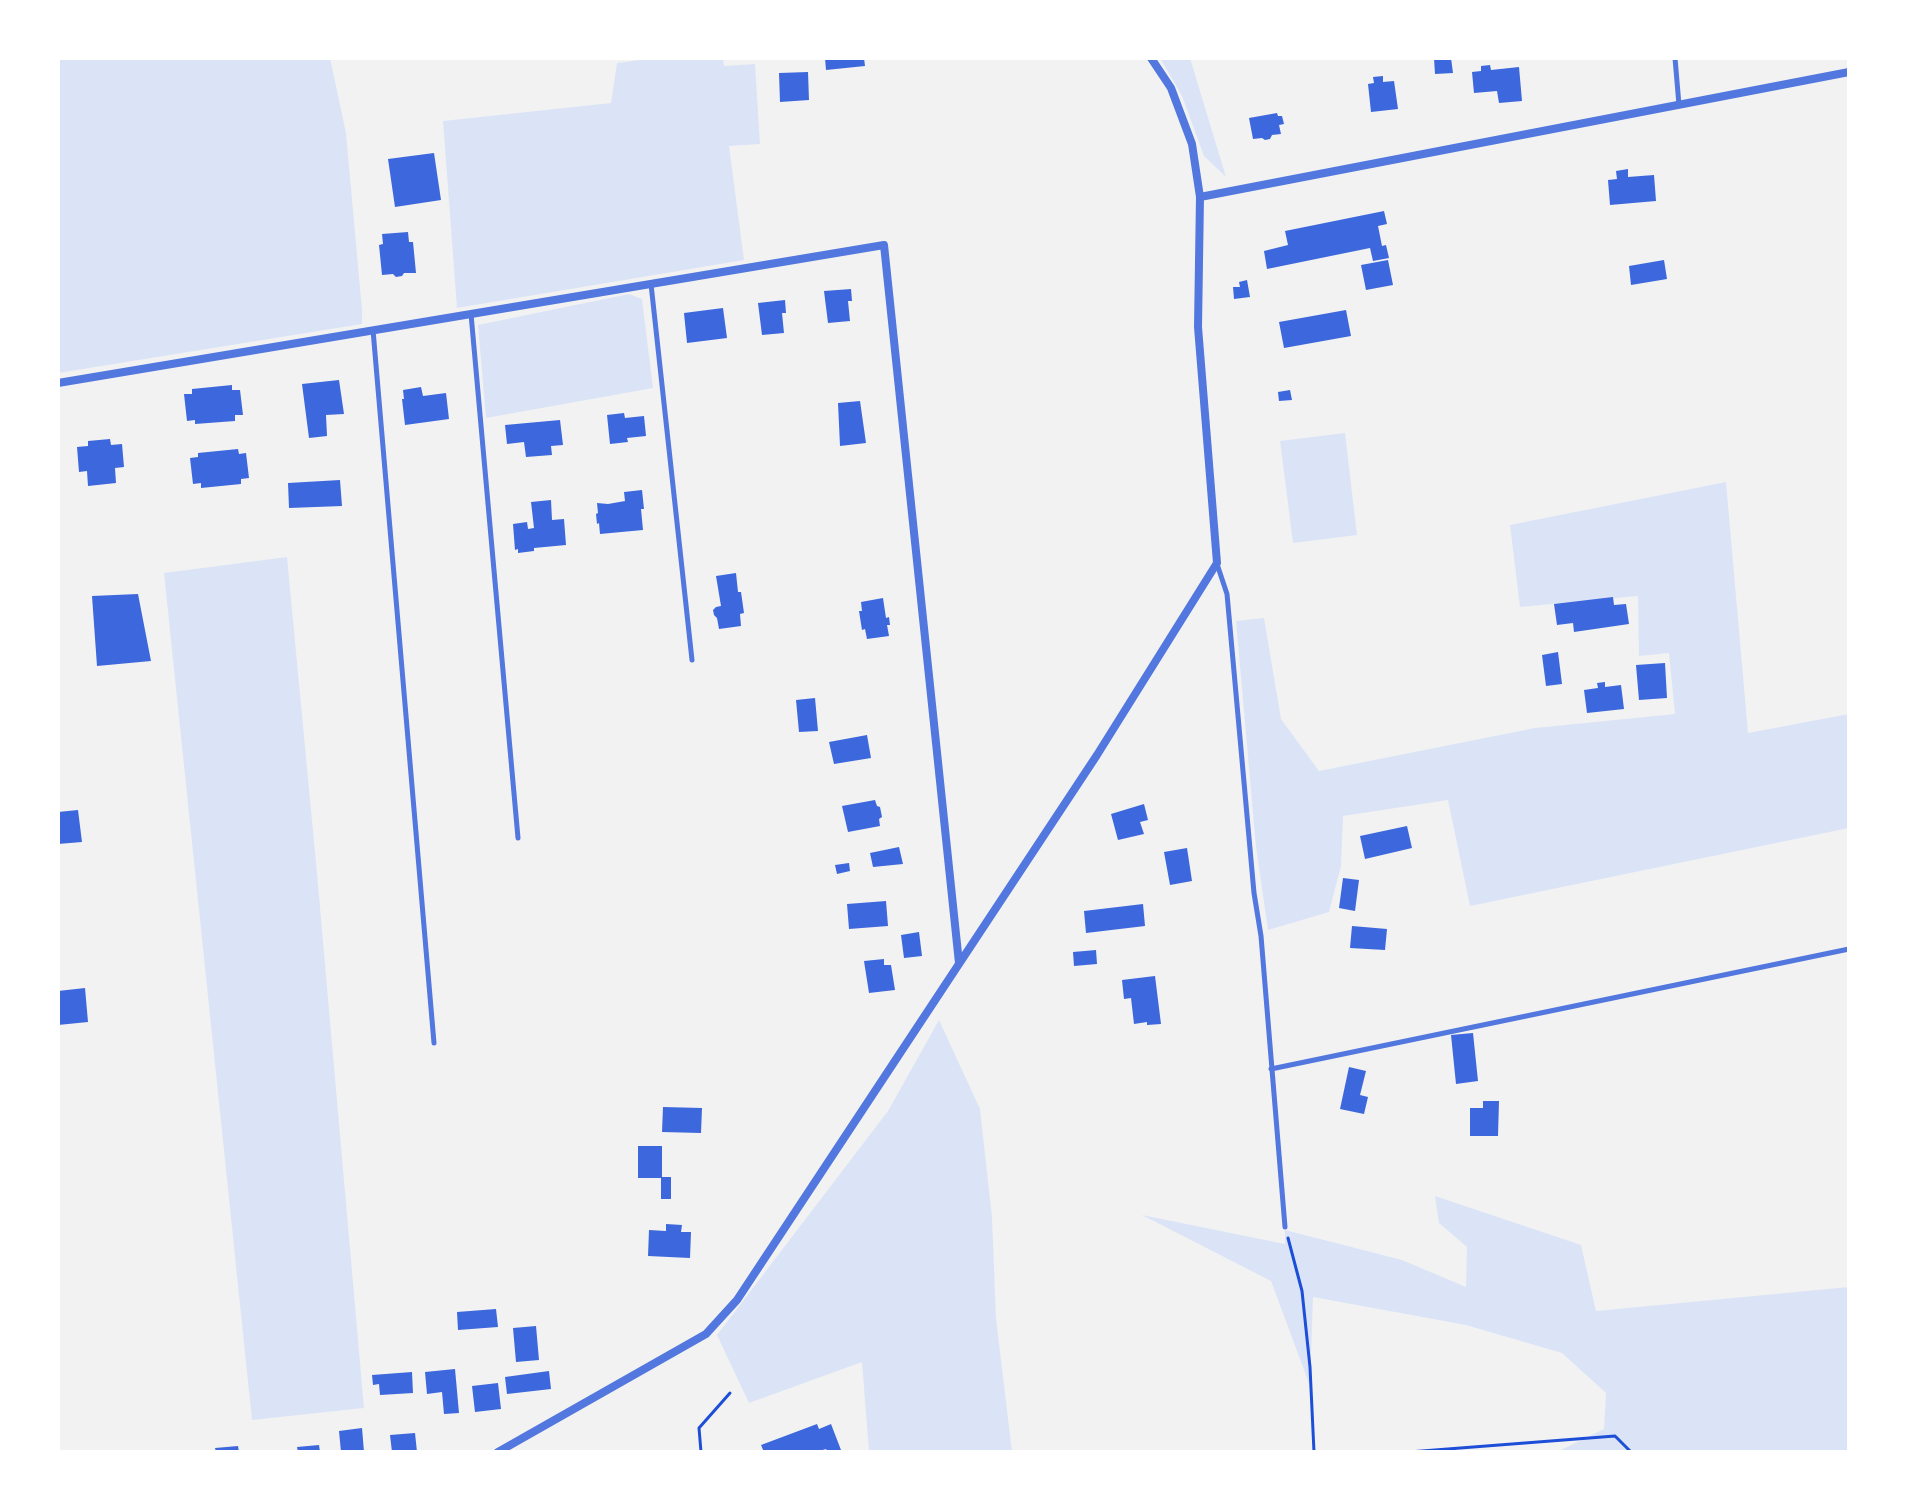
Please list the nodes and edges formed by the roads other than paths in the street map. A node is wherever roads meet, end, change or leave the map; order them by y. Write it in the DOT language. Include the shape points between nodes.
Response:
graph roads {
  1 [pos="1151,58"];
  2 [pos="1675,58"];
  3 [pos="1849,72"];
  4 [pos="1679,105"];
  5 [pos="1200,197"];
  6 [pos="651,284"];
  7 [pos="471,314"];
  8 [pos="373,330"];
  9 [pos="58,383"];
  10 [pos="1217,563"];
  11 [pos="692,660"];
  12 [pos="518,838"];
  13 [pos="1849,949"];
  14 [pos="959,964"];
  15 [pos="434,1043"];
  16 [pos="1271,1069"];
  17 [pos="1285,1227"];
  18 [pos="498,1452"];
  1 -- 5 [label="street" via="1171,88 1192,144"];
  2 -- 4 [label="lane"];
  3 -- 4 [label="street"];
  4 -- 5 [label="street"];
  5 -- 10 [label="street" via="1198,327"];
  6 -- 7 [label="street"];
  6 -- 11 [label="lane"];
  6 -- 14 [label="street" via="884,245"];
  7 -- 8 [label="street"];
  7 -- 12 [label="lane"];
  8 -- 9 [label="street"];
  8 -- 15 [label="lane"];
  10 -- 14 [label="street"];
  10 -- 16 [label="lane" via="1227,594"];
  13 -- 16 [label="lane"];
  14 -- 18 [label="street" via="758,1270 706,1334"];
  16 -- 17 [label="lane"];
}
